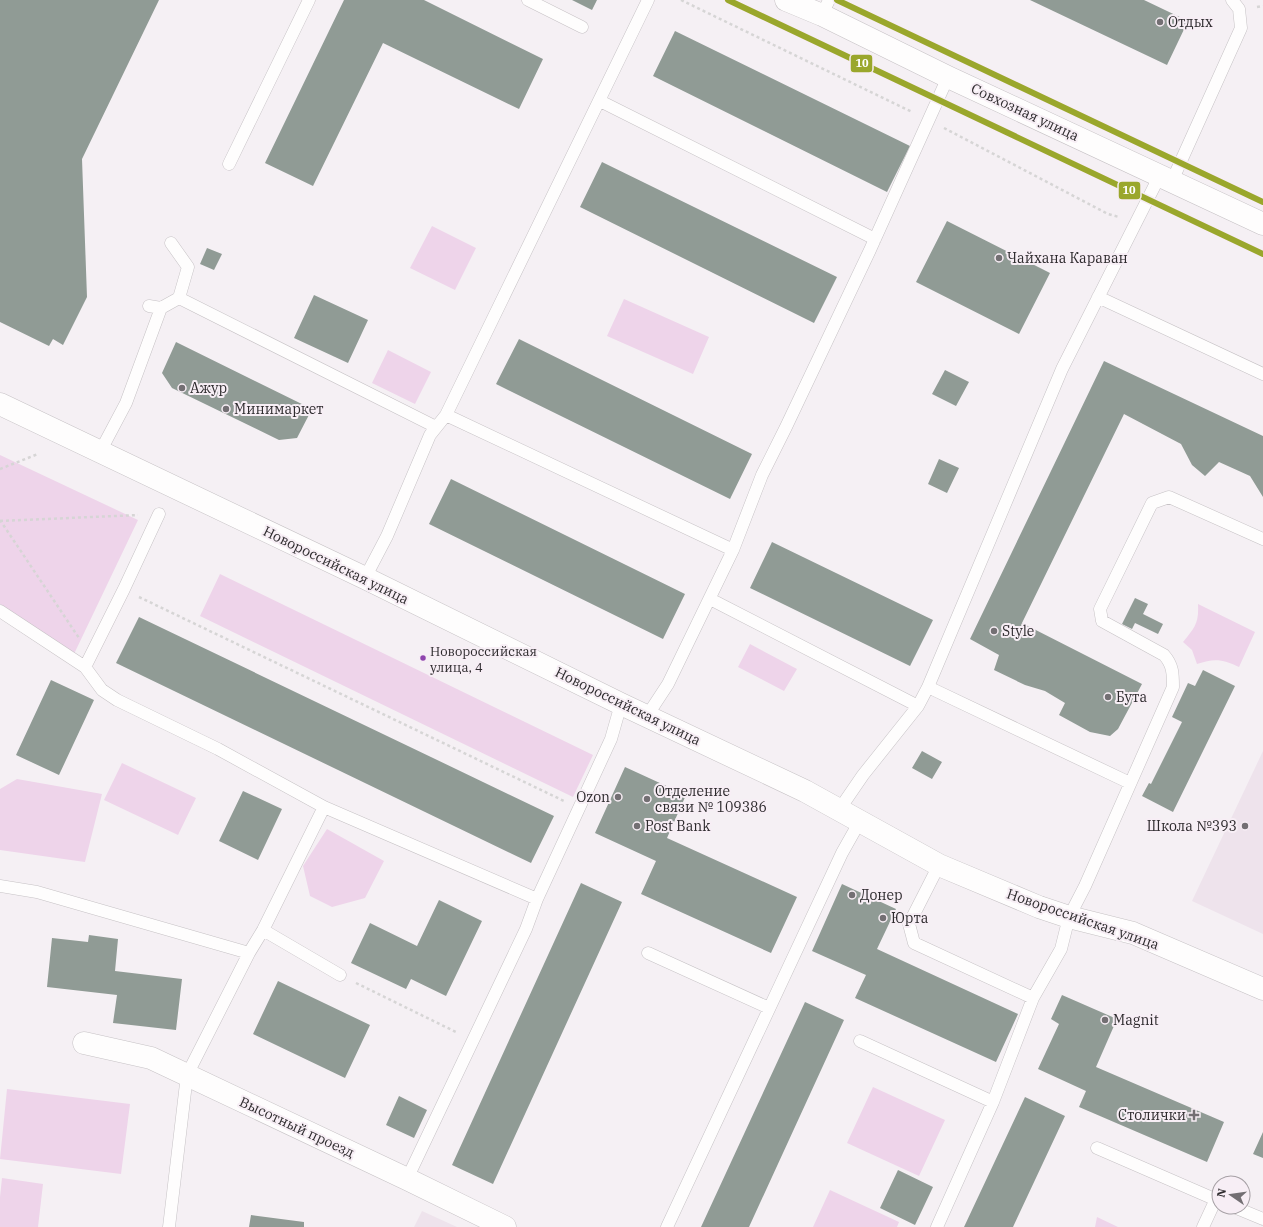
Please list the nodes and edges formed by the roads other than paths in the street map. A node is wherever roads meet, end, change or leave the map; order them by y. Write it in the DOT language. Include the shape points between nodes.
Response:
graph roads {
  1 [pos="309,0"];
  2 [pos="528,0"];
  3 [pos="648,0"];
  4 [pos="786,0"];
  5 [pos="1232,0"];
  6 [pos="825,8"];
  7 [pos="582,27"];
  8 [pos="948,77"];
  9 [pos="600,101"];
  10 [pos="229,164"];
  11 [pos="1166,178"];
  12 [pos="1263,224"];
  13 [pos="875,239"];
  14 [pos="171,243"];
  15 [pos="1098,297"];
  16 [pos="179,298"];
  17 [pos="1263,374"];
  18 [pos="0,404"];
  19 [pos="446,415"];
  20 [pos="436,427"];
  21 [pos="100,452"];
  22 [pos="159,514"];
  23 [pos="1263,539"];
  24 [pos="733,550"];
  25 [pos="365,578"];
  26 [pos="710,599"];
  27 [pos="0,611"];
  28 [pos="85,667"];
  29 [pos="928,687"];
  30 [pos="622,704"];
  31 [pos="918,706"];
  32 [pos="648,716"];
  33 [pos="1130,783"];
  34 [pos="324,807"];
  35 [pos="839,810"];
  36 [pos="860,821"];
  37 [pos="939,865"];
  38 [pos="0,886"];
  39 [pos="536,899"];
  40 [pos="1069,917"];
  41 [pos="263,930"];
  42 [pos="249,953"];
  43 [pos="648,953"];
  44 [pos="340,975"];
  45 [pos="1263,989"];
  46 [pos="1033,998"];
  47 [pos="769,1008"];
  48 [pos="860,1041"];
  49 [pos="84,1043"];
  50 [pos="187,1075"];
  51 [pos="993,1102"];
  52 [pos="1097,1148"];
  53 [pos="407,1179"];
  54 [pos="1211,1197"];
  55 [pos="1211,1212"];
  56 [pos="1251,1214"];
  57 [pos="1263,1219"];
  58 [pos="169,1227"];
  59 [pos="505,1227"];
  60 [pos="667,1227"];
  61 [pos="936,1227"];
  62 [pos="1203,1227"];
  1 -- 10 [label="lane"];
  2 -- 7 [label="lane"];
  3 -- 9 [label="lane"];
  4 -- 6 [label="street, Совхозная улица"];
  5 -- 11 [label="lane" via="1239,9 1241,28"];
  6 -- 8 [label="street, Совхозная улица"];
  8 -- 11 [label="street, Совхозная улица"];
  8 -- 13 [label="lane"];
  9 -- 13 [label="lane"];
  9 -- 19 [label="lane"];
  11 -- 12 [label="street, Совхозная улица"];
  11 -- 15 [label="lane" via="1136,223"];
  13 -- 24 [label="lane" via="762,475"];
  14 -- 16 [label="lane" via="188,267"];
  15 -- 17 [label="lane"];
  15 -- 29 [label="lane" via="1062,369"];
  16 -- 20 [label="lane"];
  16 -- 21 [label="lane" via="155,307 126,403"];
  18 -- 21 [label="street, Новороссийская улица"];
  19 -- 20 [label="lane"];
  19 -- 24 [label="lane"];
  20 -- 25 [label="lane" via="430,435 387,536"];
  21 -- 25 [label="street, Новороссийская улица"];
  22 -- 28 [label="lane"];
  23 -- 33 [label="lane" via="1170,497 1152,503 1100,609 1102,621 1164,655 1170,662 1173,673 1173,687"];
  24 -- 26 [label="lane"];
  25 -- 30 [label="street, Новороссийская улица"];
  26 -- 31 [label="lane"];
  26 -- 32 [label="lane" via="668,684"];
  27 -- 28 [label="lane"];
  28 -- 34 [label="lane" via="102,690 117,700"];
  29 -- 31 [label="lane"];
  29 -- 33 [label="lane"];
  30 -- 32 [label="street, Новороссийская улица"];
  30 -- 39 [label="lane" via="611,739"];
  31 -- 35 [label="lane" via="863,775"];
  32 -- 35 [label="street, Новороссийская улица" via="805,791"];
  33 -- 40 [label="lane"];
  34 -- 39 [label="lane"];
  34 -- 41 [label="lane"];
  35 -- 36 [label="street, Новороссийская улица"];
  36 -- 37 [label="street, Новороссийская улица"];
  36 -- 47 [label="lane" via="842,853"];
  37 -- 40 [label="street, Новороссийская улица" via="1038,907"];
  37 -- 46 [label="lane" via="909,924 914,943"];
  38 -- 42 [label="lane" via="37,892"];
  39 -- 53 [label="lane" via="526,929"];
  40 -- 45 [label="street, Новороссийская улица" via="1133,933"];
  40 -- 46 [label="lane" via="1061,948"];
  41 -- 42 [label="lane"];
  41 -- 44 [label="lane"];
  42 -- 50 [label="lane"];
  43 -- 47 [label="lane"];
  46 -- 51 [label="lane"];
  47 -- 60 [label="lane"];
  48 -- 51 [label="lane"];
  49 -- 50 [label="street, Высотный проезд" via="151,1058"];
  50 -- 53 [label="street, Высотный проезд"];
  50 -- 58 [label="lane"];
  51 -- 61 [label="lane"];
  52 -- 54 [label="lane"];
  53 -- 59 [label="street, Высотный проезд"];
  55 -- 62 [label="lane"];
  56 -- 57 [label="lane"];
}
